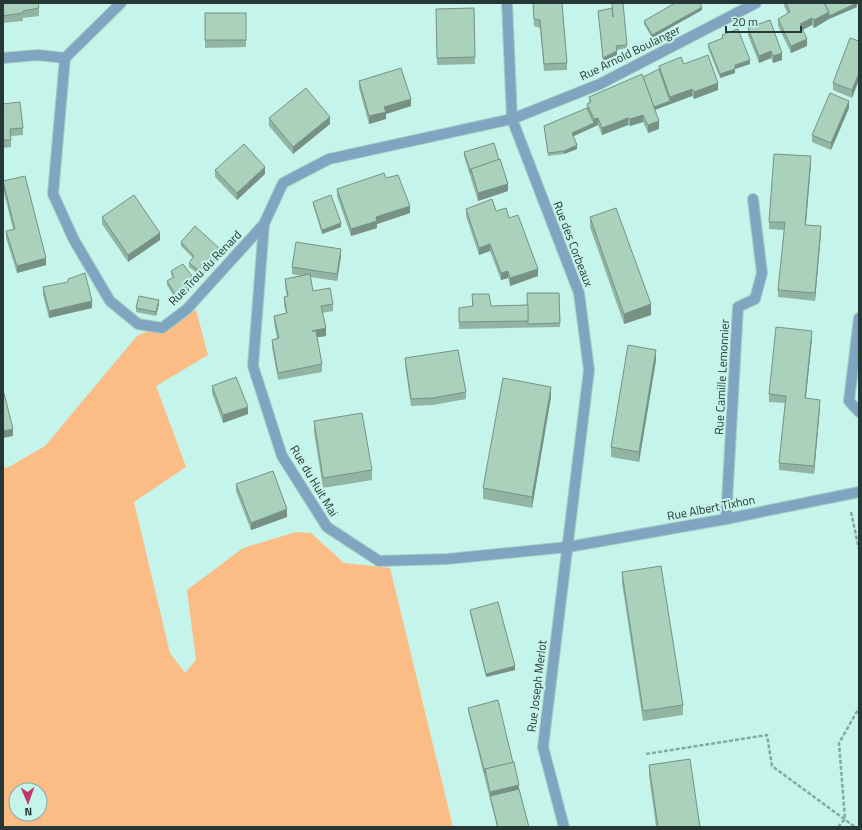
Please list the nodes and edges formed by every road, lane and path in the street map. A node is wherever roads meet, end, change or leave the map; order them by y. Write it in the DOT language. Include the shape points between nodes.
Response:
graph roads {
  1 [pos="121,3"];
  2 [pos="507,3"];
  3 [pos="756,3"];
  4 [pos="3,58"];
  5 [pos="65,58"];
  6 [pos="512,119"];
  7 [pos="754,199"];
  8 [pos="264,224"];
  9 [pos="859,318"];
  10 [pos="859,412"];
  11 [pos="859,492"];
  12 [pos="847,494"];
  13 [pos="726,519"];
  14 [pos="568,546"];
  15 [pos="859,549"];
  16 [pos="859,708"];
  17 [pos="646,754"];
  18 [pos="845,819"];
  19 [pos="564,827"];
  20 [pos="838,827"];
  21 [pos="855,827"];
  1 -- 5 [label="street"];
  2 -- 6 [label="street, Rue des Corbeaux"];
  3 -- 6 [label="street, Rue Arnold Boulanger" via="600,84"];
  4 -- 5 [label="street" via="38,55"];
  5 -- 8 [label="street, Rue Trou du Renard" via="53,194 74,240 110,301 138,324 162,328 187,309"];
  6 -- 8 [label="street, Rue Trou du Renard" via="329,159 283,183"];
  6 -- 14 [label="street, Rue des Corbeaux" via="579,293 590,370"];
  7 -- 13 [label="street, Rue Camille Lemonnier" via="762,273 755,299 738,307"];
  8 -- 14 [label="street, Rue du Huit Mai" via="253,366 282,456 327,527 379,561 447,559"];
  9 -- 10 [label="street" via="849,401"];
  11 -- 12 [label="street, Rue Albert Tixhon"];
  12 -- 13 [label="street, Rue Albert Tixhon"];
  12 -- 15 [label="path"];
  13 -- 14 [label="street, Rue Albert Tixhon"];
  14 -- 19 [label="street, Rue Joseph Merlot" via="543,747"];
  16 -- 18 [label="path" via="839,743"];
  17 -- 18 [label="path" via="767,735 772,766"];
  18 -- 20 [label="path"];
  18 -- 21 [label="path"];
}
